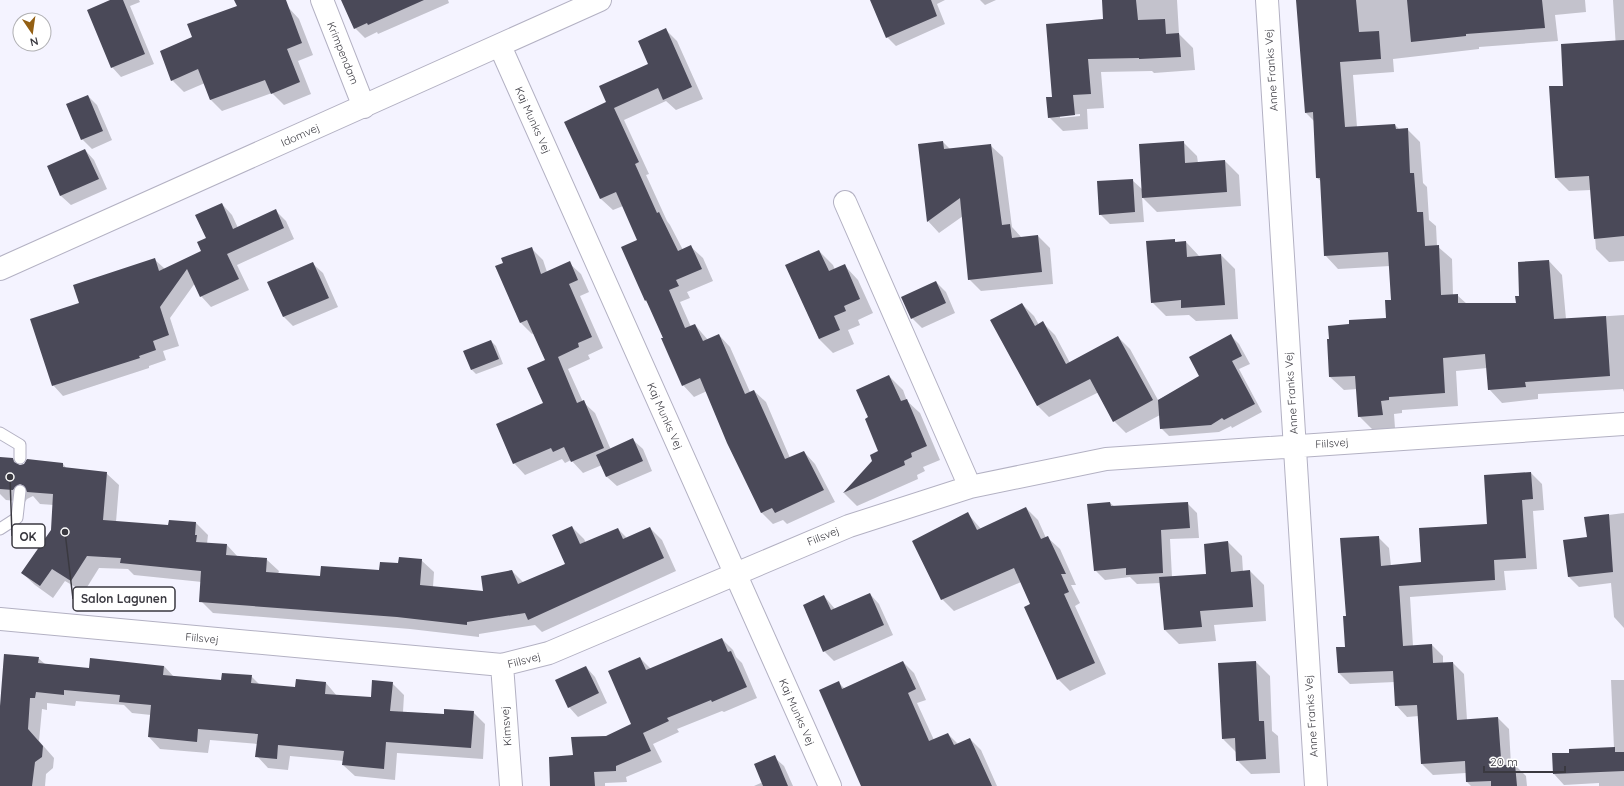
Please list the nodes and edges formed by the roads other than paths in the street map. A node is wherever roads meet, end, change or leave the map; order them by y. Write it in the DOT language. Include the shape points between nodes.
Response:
graph roads {
  1 [pos="322,0"];
  2 [pos="600,0"];
  3 [pos="1267,0"];
  4 [pos="500,46"];
  5 [pos="364,107"];
  6 [pos="845,202"];
  7 [pos="0,269"];
  8 [pos="1624,424"];
  9 [pos="0,433"];
  10 [pos="1294,445"];
  11 [pos="20,458"];
  12 [pos="970,487"];
  13 [pos="20,491"];
  14 [pos="0,529"];
  15 [pos="735,573"];
  16 [pos="0,619"];
  17 [pos="502,665"];
  18 [pos="511,786"];
  19 [pos="830,786"];
  20 [pos="1316,786"];
  1 -- 5 [label="street, Krimpendam"];
  2 -- 4 [label="street, Idomvej"];
  3 -- 10 [label="street, Anne Franks Vej"];
  4 -- 5 [label="street, Idomvej"];
  4 -- 15 [label="street, Kaj Munks Vej"];
  5 -- 7 [label="street, Idomvej"];
  6 -- 12 [label="street"];
  8 -- 10 [label="street, Fiilsvej"];
  9 -- 11 [label="lane" via="20,445"];
  10 -- 12 [label="street, Fiilsvej" via="1106,459"];
  10 -- 20 [label="street, Anne Franks Vej"];
  12 -- 15 [label="street, Fiilsvej" via="849,526"];
  13 -- 14 [label="lane" via="17,518"];
  15 -- 17 [label="street, Fiilsvej" via="548,653"];
  15 -- 19 [label="street, Kaj Munks Vej"];
  16 -- 17 [label="street, Fiilsvej"];
  17 -- 18 [label="street, Kimsvej"];
}
